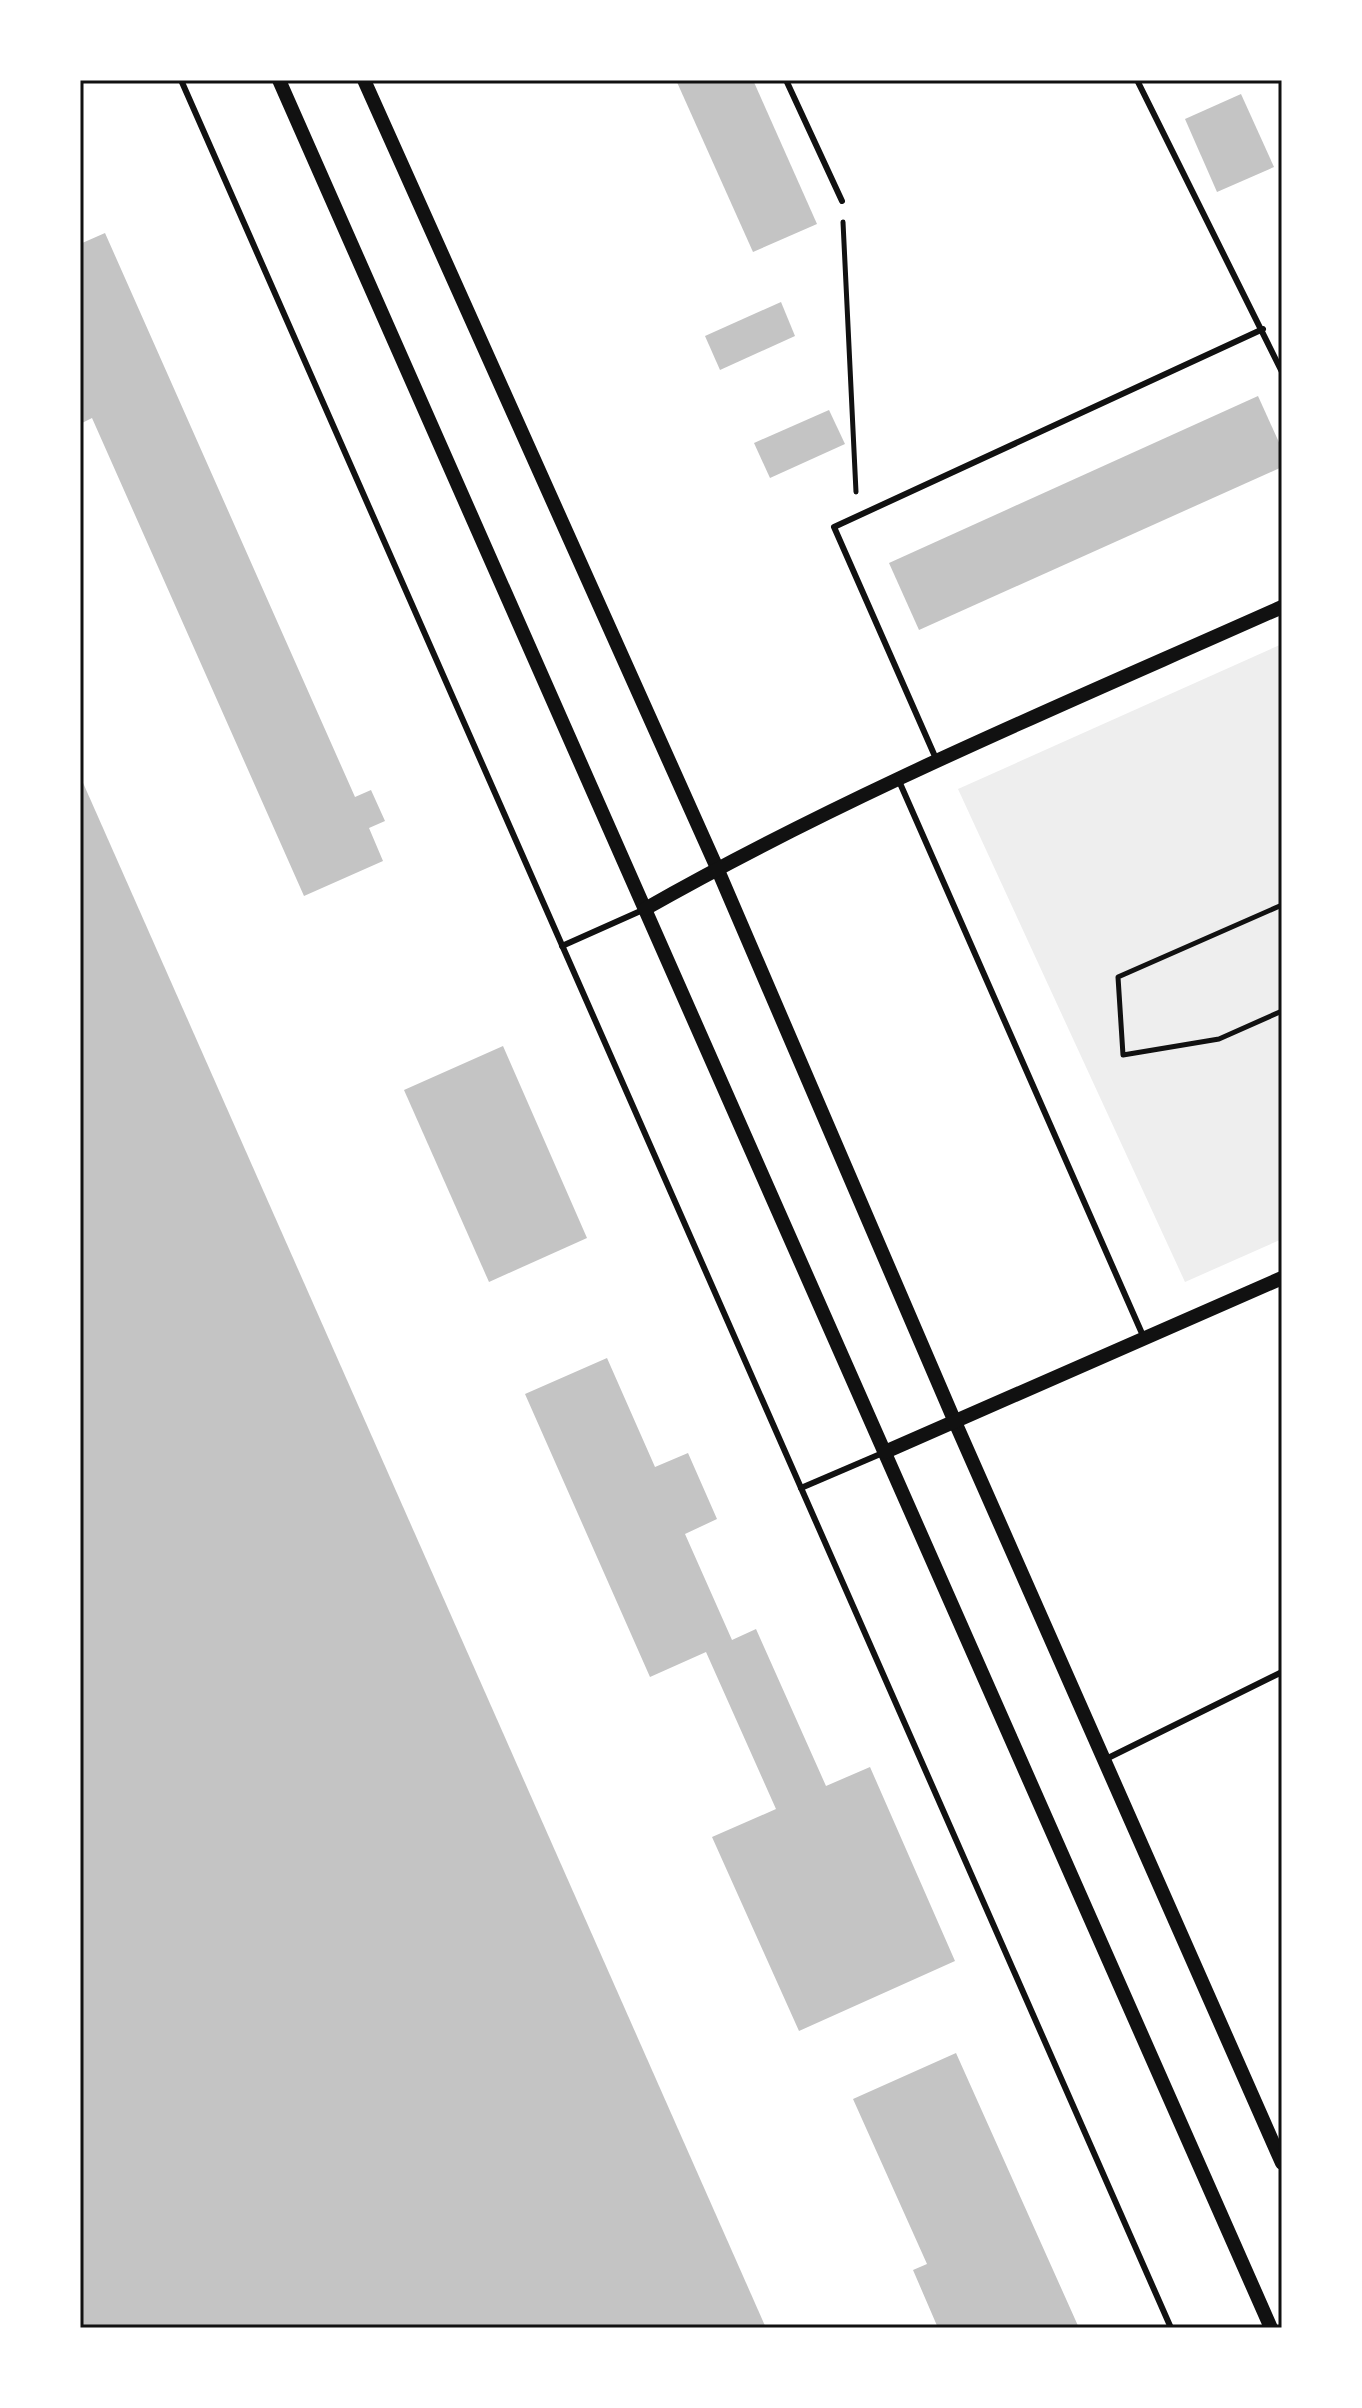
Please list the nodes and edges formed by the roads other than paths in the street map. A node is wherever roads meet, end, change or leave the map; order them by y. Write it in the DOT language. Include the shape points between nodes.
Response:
graph roads {
  1 [pos="181,80"];
  2 [pos="279,80"];
  3 [pos="364,80"];
  4 [pos="786,80"];
  5 [pos="1137,80"];
  6 [pos="842,201"];
  7 [pos="1263,329"];
  8 [pos="1282,372"];
  9 [pos="1282,607"];
  10 [pos="937,761"];
  11 [pos="898,779"];
  12 [pos="717,868"];
  13 [pos="645,909"];
  14 [pos="562,946"];
  15 [pos="1282,1278"];
  16 [pos="1144,1338"];
  17 [pos="955,1422"];
  18 [pos="885,1452"];
  19 [pos="801,1488"];
  20 [pos="1282,1672"];
  21 [pos="1104,1760"];
  22 [pos="1282,2163"];
  23 [pos="1171,2328"];
  24 [pos="1271,2328"];
  1 -- 14 [label="lane"];
  2 -- 13 [label="street"];
  3 -- 12 [label="street"];
  4 -- 6 [label="lane"];
  5 -- 7 [label="lane"];
  7 -- 8 [label="lane"];
  7 -- 10 [label="lane" via="834,527"];
  9 -- 10 [label="street"];
  10 -- 11 [label="street"];
  11 -- 12 [label="street"];
  11 -- 16 [label="lane"];
  12 -- 13 [label="street"];
  12 -- 17 [label="street"];
  13 -- 14 [label="lane"];
  13 -- 18 [label="street"];
  14 -- 19 [label="lane"];
  15 -- 16 [label="street"];
  16 -- 17 [label="street"];
  17 -- 18 [label="street"];
  17 -- 21 [label="street"];
  18 -- 19 [label="lane"];
  18 -- 24 [label="street"];
  19 -- 23 [label="lane"];
  20 -- 21 [label="lane"];
  21 -- 22 [label="street"];
}
